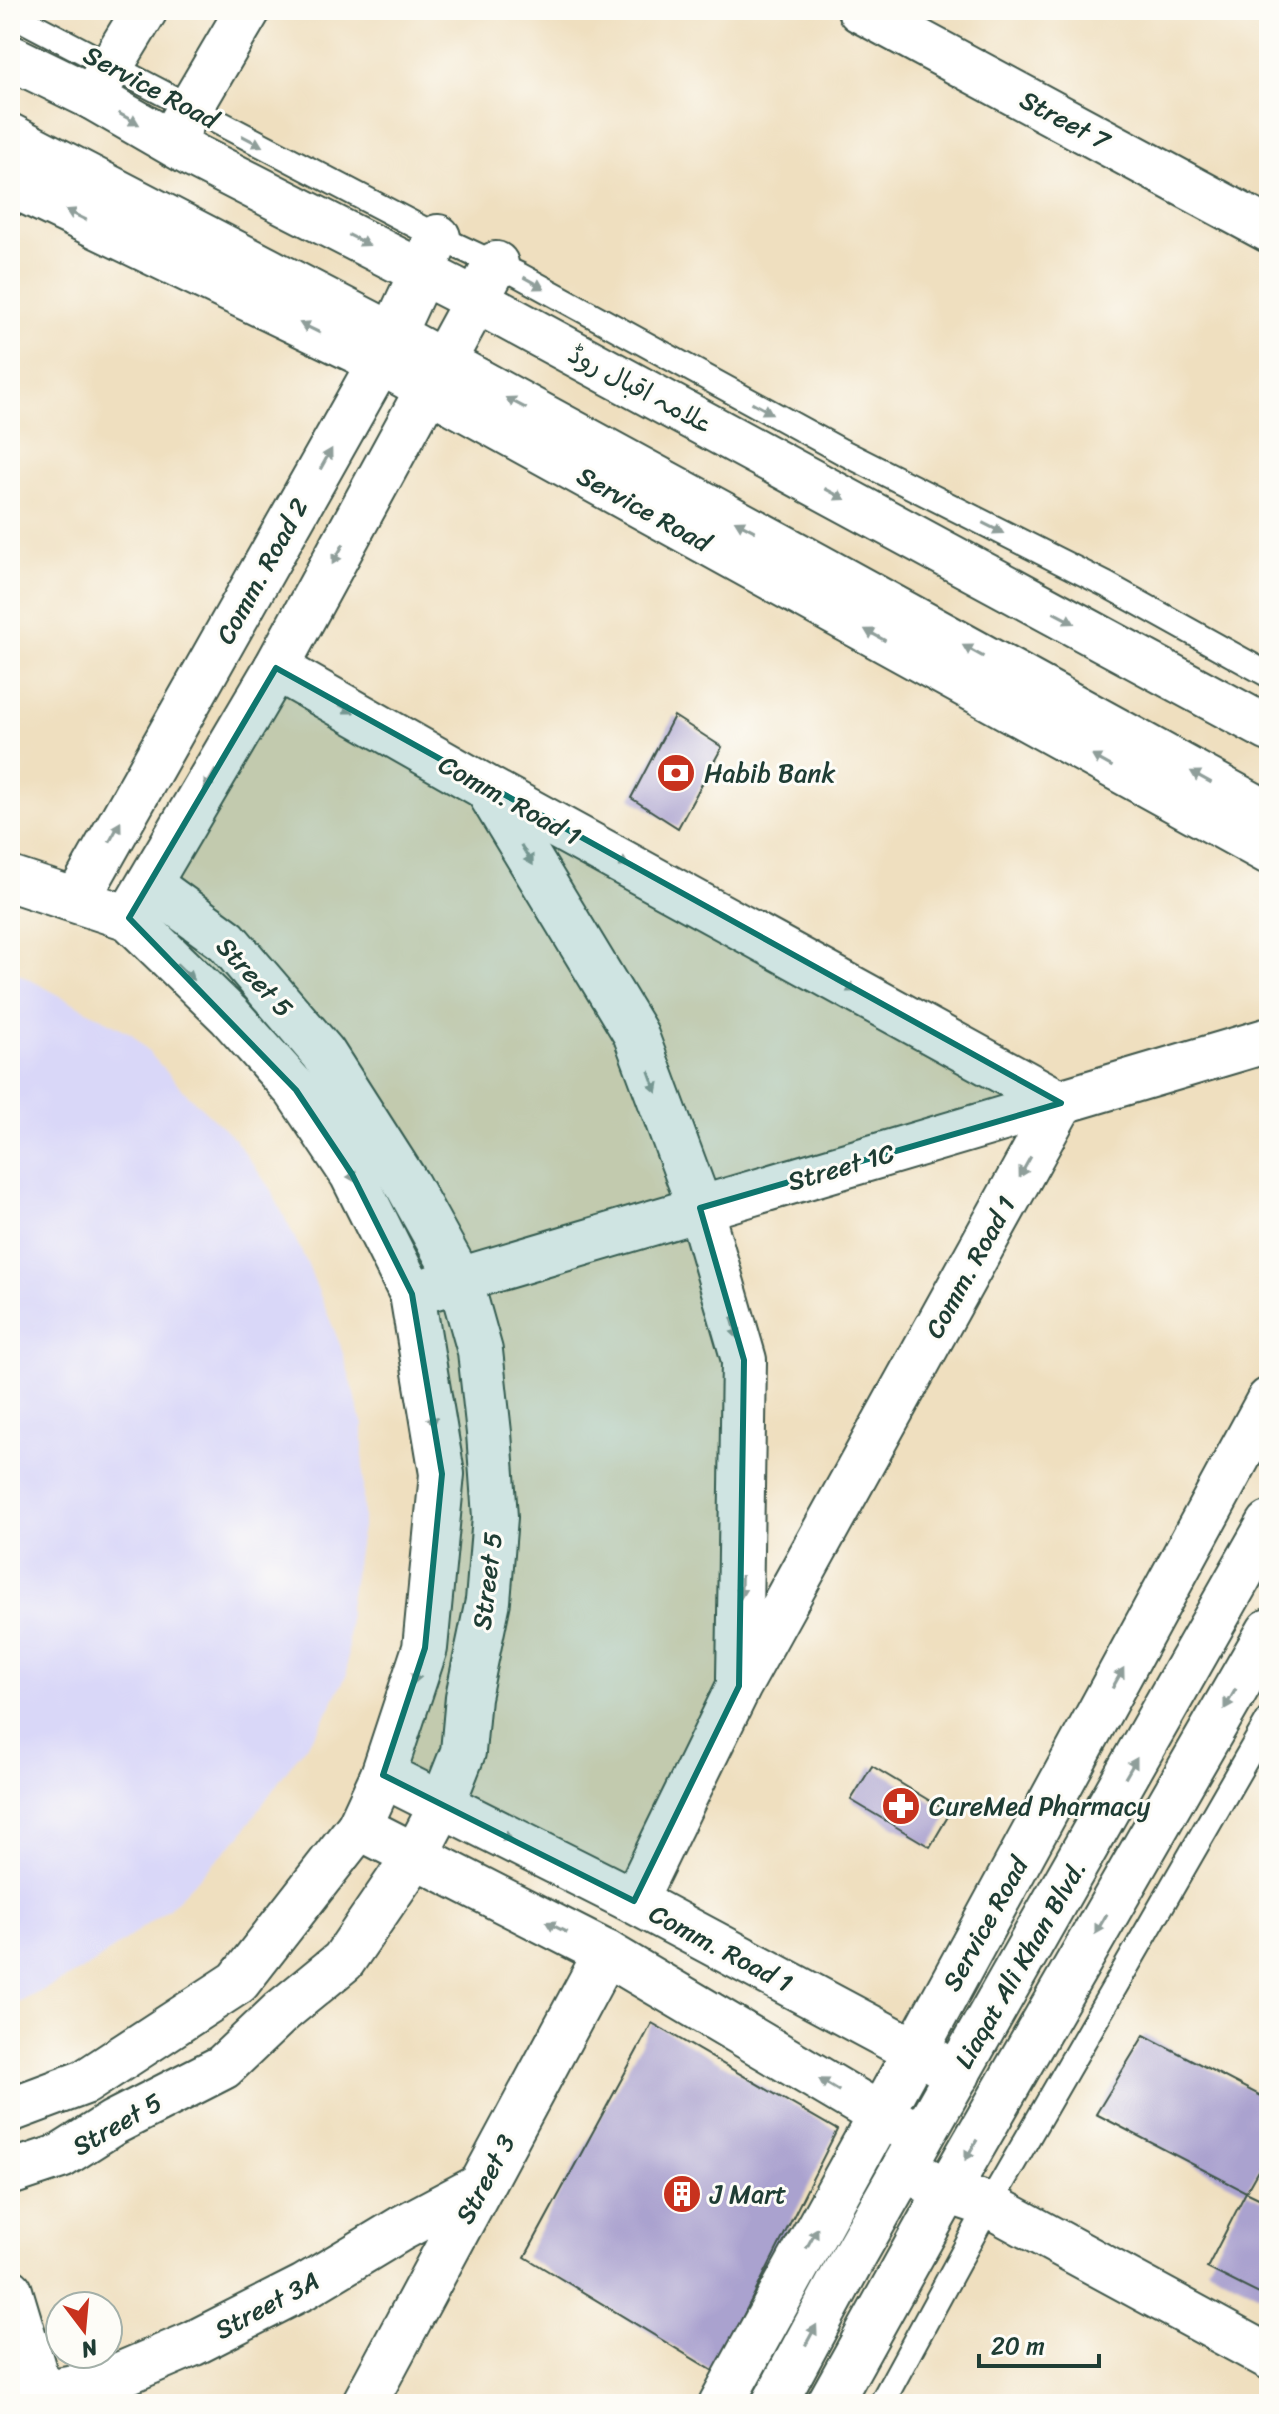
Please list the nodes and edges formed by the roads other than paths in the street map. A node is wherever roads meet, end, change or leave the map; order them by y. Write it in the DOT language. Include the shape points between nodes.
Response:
graph roads {
  1 [pos="145,10"];
  2 [pos="248,10"];
  3 [pos="860,10"];
  4 [pos="10,13"];
  5 [pos="10,57"];
  6 [pos="102,82"];
  7 [pos="180,125"];
  8 [pos="10,136"];
  9 [pos="10,184"];
  10 [pos="1269,230"];
  11 [pos="430,255"];
  12 [pos="486,282"];
  13 [pos="386,349"];
  14 [pos="435,376"];
  15 [pos="276,668"];
  16 [pos="1269,675"];
  17 [pos="1269,729"];
  18 [pos="487,788"];
  19 [pos="1269,814"];
  20 [pos="1269,852"];
  21 [pos="10,879"];
  22 [pos="77,900"];
  23 [pos="139,901"];
  24 [pos="1269,1040"];
  25 [pos="1061,1103"];
  26 [pos="700,1208"];
  27 [pos="460,1280"];
  28 [pos="412,1294"];
  29 [pos="1269,1400"];
  30 [pos="1269,1524"];
  31 [pos="1269,1631"];
  32 [pos="739,1686"];
  33 [pos="1269,1719"];
  34 [pos="383,1775"];
  35 [pos="442,1805"];
  36 [pos="359,1827"];
  37 [pos="415,1856"];
  38 [pos="634,1901"];
  39 [pos="606,1953"];
  40 [pos="915,2052"];
  41 [pos="958,2074"];
  42 [pos="10,2110"];
  43 [pos="880,2115"];
  44 [pos="913,2152"];
  45 [pos="10,2173"];
  46 [pos="481,2186"];
  47 [pos="947,2191"];
  48 [pos="989,2205"];
  49 [pos="10,2291"];
  50 [pos="1269,2357"];
  51 [pos="31,2400"];
  52 [pos="364,2404"];
  53 [pos="721,2404"];
  54 [pos="774,2404"];
  55 [pos="829,2404"];
  56 [pos="881,2404"];
  1 -- 6 [label="street"];
  2 -- 7 [label="street"];
  3 -- 10 [label="street, Street 7"];
  4 -- 6 [label="lane, Service Road"];
  5 -- 6 [label="street, علامہ اقبال روڈ"];
  6 -- 7 [label="street, علامہ اقبال روڈ, one-way"];
  7 -- 11 [label="street, علامہ اقبال روڈ, one-way" via="207,163"];
  8 -- 13 [label="street"];
  13 -- 9 [label="street, one-way"];
  11 -- 12 [label="street, علامہ اقبال روڈ"];
  11 -- 13 [label="street, Comm. Road 2"];
  12 -- 14 [label="street"];
  12 -- 16 [label="lane, one-way" via="841,451 1107,585"];
  12 -- 17 [label="street, علامہ اقبال روڈ, one-way"];
  13 -- 14 [label="street"];
  22 -- 13 [label="street, Comm. Road 2, one-way"];
  14 -- 15 [label="street, one-way"];
  19 -- 14 [label="street, one-way" via="816,565"];
  20 -- 14 [label="street, Service Road, one-way"];
  15 -- 18 [label="street, Comm. Road 1, one-way"];
  15 -- 23 [label="street, one-way"];
  18 -- 25 [label="street, Comm. Road 1, one-way"];
  18 -- 26 [label="street, one-way" via="635,1033"];
  21 -- 22 [label="street, Street 5"];
  22 -- 23 [label="street, Street 5"];
  23 -- 27 [label="street, Street 5" via="227,941 323,1053 408,1186"];
  23 -- 28 [label="street, Street 5, one-way" via="296,1090 352,1174"];
  24 -- 25 [label="street, Street 1C"];
  25 -- 26 [label="street, Street 1C"];
  25 -- 32 [label="street, Comm. Road 1, one-way"];
  26 -- 27 [label="street, Street 1C"];
  26 -- 32 [label="street, one-way" via="744,1360"];
  27 -- 28 [label="street, Street 1C"];
  27 -- 35 [label="street, Street 5" via="480,1351 495,1517 488,1601 468,1697 463,1752"];
  28 -- 34 [label="street, Street 5, one-way" via="442,1474 425,1648"];
  40 -- 29 [label="street, Service Road, one-way"];
  41 -- 30 [label="street, Liaqat Ali Khan Blvd., one-way"];
  31 -- 47 [label="street, Liaqat Ali Khan Blvd., one-way"];
  32 -- 38 [label="street, Comm. Road 1"];
  33 -- 48 [label="lane"];
  34 -- 35 [label="street"];
  34 -- 36 [label="street, Street 5"];
  35 -- 37 [label="street, Street 5"];
  35 -- 38 [label="street, one-way"];
  36 -- 37 [label="street"];
  36 -- 42 [label="street, Street 5" via="238,1982 85,2082"];
  39 -- 37 [label="street, one-way"];
  37 -- 45 [label="street, Street 5" via="343,1961 223,2067 61,2156"];
  38 -- 40 [label="street, Comm. Road 1"];
  43 -- 39 [label="street, one-way"];
  39 -- 46 [label="street, Street 3"];
  40 -- 41 [label="street, Comm. Road 1"];
  40 -- 43 [label="street, Service Road"];
  41 -- 44 [label="street, Liaqat Ali Khan Blvd."];
  43 -- 44 [label="street"];
  53 -- 43 [label="street, Service Road, one-way"];
  44 -- 47 [label="street"];
  54 -- 44 [label="street, Liaqat Ali Khan Blvd., one-way"];
  46 -- 51 [label="street, Street 3A" via="192,2344 103,2382"];
  46 -- 52 [label="street, Street 3"];
  47 -- 48 [label="street"];
  47 -- 55 [label="street, Liaqat Ali Khan Blvd."];
  48 -- 50 [label="street"];
  48 -- 56 [label="lane"];
  49 -- 51 [label="street"];
}
